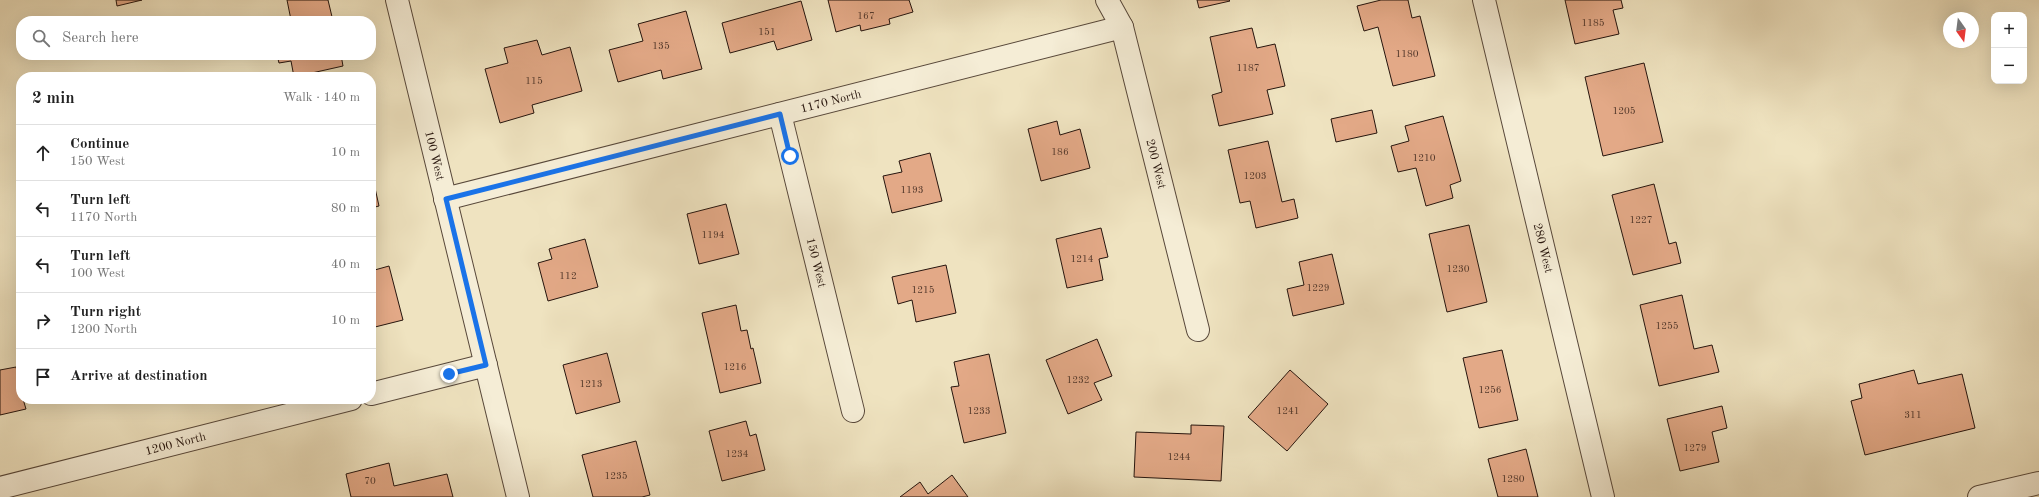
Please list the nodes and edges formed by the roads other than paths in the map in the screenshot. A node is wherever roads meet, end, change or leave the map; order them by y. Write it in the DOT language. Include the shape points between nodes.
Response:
graph roads {
  1 [pos="397,0"];
  2 [pos="1107,0"];
  3 [pos="1484,0"];
  4 [pos="1122,27"];
  5 [pos="780,114"];
  6 [pos="446,199"];
  7 [pos="1198,330"];
  8 [pos="486,365"];
  9 [pos="376,393"];
  10 [pos="331,404"];
  11 [pos="853,411"];
  12 [pos="2039,483"];
  13 [pos="0,488"];
  14 [pos="518,497"];
  15 [pos="1603,497"];
  16 [pos="1979,497"];
  1 -- 6 [label="street, 100 West"];
  2 -- 4 [label="street, 200 West"];
  3 -- 15 [label="street, 280 West"];
  4 -- 5 [label="street, 1170 North"];
  4 -- 7 [label="street, 200 West"];
  5 -- 6 [label="street, 1170 North"];
  5 -- 11 [label="street, 150 West"];
  6 -- 8 [label="street, 100 West"];
  8 -- 9 [label="street"];
  8 -- 14 [label="street, 100 West"];
  10 -- 13 [label="street, 1200 North"];
  12 -- 16 [label="street"];
}
